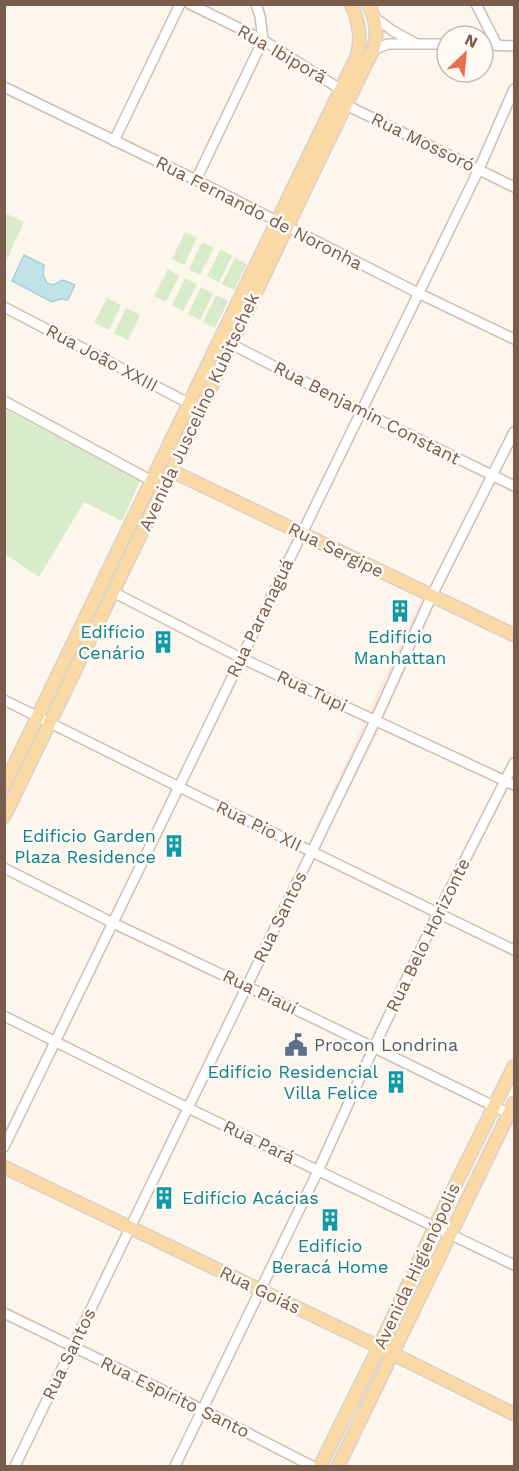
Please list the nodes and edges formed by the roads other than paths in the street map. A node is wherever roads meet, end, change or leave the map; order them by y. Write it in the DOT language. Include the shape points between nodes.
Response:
graph roads {
  1 [pos="180,4"];
  2 [pos="190,4"];
  3 [pos="256,4"];
  4 [pos="351,4"];
  5 [pos="368,4"];
  6 [pos="476,4"];
  7 [pos="374,17"];
  8 [pos="263,40"];
  9 [pos="417,44"];
  10 [pos="435,44"];
  11 [pos="497,45"];
  12 [pos="514,46"];
  13 [pos="373,50"];
  14 [pos="355,86"];
  15 [pos="4,87"];
  16 [pos="340,89"];
  17 [pos="514,89"];
  18 [pos="346,105"];
  19 [pos="114,141"];
  20 [pos="478,170"];
  21 [pos="196,180"];
  22 [pos="514,187"];
  23 [pos="282,224"];
  24 [pos="418,293"];
  25 [pos="4,307"];
  26 [pos="514,339"];
  27 [pos="226,342"];
  28 [pos="4,401"];
  29 [pos="195,406"];
  30 [pos="361,411"];
  31 [pos="514,432"];
  32 [pos="172,471"];
  33 [pos="155,476"];
  34 [pos="493,476"];
  35 [pos="514,486"];
  36 [pos="302,533"];
  37 [pos="113,592"];
  38 [pos="432,596"];
  39 [pos="514,635"];
  40 [pos="241,658"];
  41 [pos="4,700"];
  42 [pos="44,718"];
  43 [pos="375,721"];
  44 [pos="514,763"];
  45 [pos="6,782"];
  46 [pos="510,783"];
  47 [pos="179,787"];
  48 [pos="4,794"];
  49 [pos="4,817"];
  50 [pos="312,851"];
  51 [pos="4,868"];
  52 [pos="438,913"];
  53 [pos="113,923"];
  54 [pos="514,950"];
  55 [pos="247,986"];
  56 [pos="4,1016"];
  57 [pos="56,1041"];
  58 [pos="374,1047"];
  59 [pos="514,1066"];
  60 [pos="495,1107"];
  61 [pos="188,1108"];
  62 [pos="513,1111"];
  63 [pos="4,1147"];
  64 [pos="4,1167"];
  65 [pos="318,1171"];
  66 [pos="131,1226"];
  67 [pos="435,1226"];
  68 [pos="451,1234"];
  69 [pos="514,1265"];
  70 [pos="261,1290"];
  71 [pos="4,1314"];
  72 [pos="73,1347"];
  73 [pos="379,1347"];
  74 [pos="392,1353"];
  75 [pos="203,1410"];
  76 [pos="514,1414"];
  77 [pos="4,1464"];
  78 [pos="13,1467"];
  79 [pos="175,1467"];
  80 [pos="312,1467"];
  81 [pos="320,1467"];
  82 [pos="338,1467"];
  1 -- 19 [label="street"];
  2 -- 8 [label="street, Rua Ibiporã"];
  3 -- 8 [label="street"];
  4 -- 16 [label="main road, Avenida Juscelino Kubitschek" via="360,47"];
  5 -- 7 [label="main road, Avenida Juscelino Kubitschek"];
  6 -- 11 [label="street"];
  7 -- 9 [label="street"];
  7 -- 13 [label="main road, Avenida Juscelino Kubitschek"];
  8 -- 16 [label="street, Rua Ibiporã"];
  8 -- 21 [label="street"];
  9 -- 10 [label="street"];
  9 -- 13 [label="street" via="388,44"];
  11 -- 12 [label="street"];
  13 -- 14 [label="main road, Avenida Juscelino Kubitschek"];
  14 -- 16 [label="main road"];
  14 -- 18 [label="main road, Avenida Juscelino Kubitschek"];
  15 -- 19 [label="street, Rua Fernando de Noronha"];
  16 -- 18 [label="street"];
  16 -- 23 [label="main road, Avenida Juscelino Kubitschek"];
  17 -- 20 [label="street, Rua Paranaguá"];
  18 -- 20 [label="street, Rua Mossoró"];
  18 -- 23 [label="main road, Avenida Juscelino Kubitschek"];
  19 -- 21 [label="street, Rua Fernando de Noronha"];
  20 -- 22 [label="street, Rua Mossoró"];
  20 -- 24 [label="street, Rua Paranaguá"];
  21 -- 23 [label="street, Rua Fernando de Noronha"];
  23 -- 24 [label="street, Rua Fernando de Noronha"];
  23 -- 27 [label="main road, Avenida Juscelino Kubitschek"];
  24 -- 26 [label="street, Rua Fernando de Noronha"];
  24 -- 30 [label="street, Rua Paranaguá"];
  25 -- 29 [label="street, Rua João XXIII"];
  27 -- 29 [label="main road, Avenida Juscelino Kubitschek"];
  27 -- 30 [label="street, Rua Benjamin Constant"];
  28 -- 33 [label="street"];
  29 -- 32 [label="main road, Avenida Juscelino Kubitschek"];
  29 -- 33 [label="main road, Avenida Juscelino Kubitschek"];
  30 -- 34 [label="street, Rua Benjamin Constant"];
  30 -- 36 [label="street, Rua Paranaguá"];
  31 -- 34 [label="street, Rua Santos"];
  32 -- 33 [label="street, Rua Sergipe"];
  32 -- 36 [label="main road, Rua Sergipe"];
  32 -- 37 [label="main road, Avenida Juscelino Kubitschek"];
  33 -- 42 [label="main road, Avenida Juscelino Kubitschek"];
  34 -- 35 [label="street, Rua Benjamin Constant"];
  34 -- 38 [label="street, Rua Santos"];
  36 -- 38 [label="main road, Rua Sergipe"];
  36 -- 40 [label="street, Rua Paranaguá"];
  37 -- 40 [label="street, Rua Tupi"];
  37 -- 42 [label="main road, Avenida Juscelino Kubitschek"];
  38 -- 39 [label="main road, Rua Sergipe"];
  38 -- 43 [label="street, Rua Santos"];
  40 -- 43 [label="street, Rua Tupi"];
  40 -- 47 [label="street, Rua Paranaguá"];
  41 -- 42 [label="street, Rua Pio XII"];
  42 -- 45 [label="main road, Avenida Juscelino Kubitschek"];
  42 -- 47 [label="street, Rua Pio XII"];
  42 -- 49 [label="main road, Avenida Juscelino Kubitschek"];
  43 -- 46 [label="street, Rua Tupi"];
  43 -- 50 [label="street, Rua Santos"];
  44 -- 46 [label="street, Rua Belo Horizonte"];
  45 -- 48 [label="main road, Avenida Juscelino Kubitschek"];
  46 -- 52 [label="street, Rua Belo Horizonte"];
  47 -- 50 [label="street, Rua Pio XII"];
  47 -- 53 [label="street, Rua Paranaguá"];
  50 -- 52 [label="street, Rua Pio XII"];
  50 -- 55 [label="street, Rua Santos"];
  51 -- 53 [label="street, Rua Piauí"];
  52 -- 54 [label="street, Rua Pio XII"];
  52 -- 58 [label="street, Rua Belo Horizonte"];
  53 -- 55 [label="street, Rua Piauí"];
  53 -- 57 [label="street, Rua Paranaguá"];
  55 -- 58 [label="street, Rua Piauí"];
  55 -- 61 [label="street, Rua Santos"];
  56 -- 57 [label="street, Rua Pará"];
  57 -- 61 [label="street, Rua Pará"];
  57 -- 63 [label="street, Rua Paranaguá"];
  58 -- 60 [label="street, Rua Piauí"];
  58 -- 65 [label="street, Rua Belo Horizonte"];
  59 -- 60 [label="main road, Avenida Higienópolis"];
  60 -- 62 [label="street, Rua Piauí"];
  60 -- 67 [label="main road, Avenida Higienópolis"];
  61 -- 65 [label="street, Rua Pará"];
  61 -- 66 [label="street, Rua Santos"];
  62 -- 68 [label="main road, Avenida Higienópolis"];
  64 -- 66 [label="main road, Rua Goiás"];
  65 -- 67 [label="street, Rua Pará"];
  65 -- 70 [label="street, Rua Belo Horizonte"];
  66 -- 70 [label="main road, Rua Goiás"];
  66 -- 72 [label="street, Rua Santos"];
  67 -- 68 [label="street, Rua Pará"];
  67 -- 73 [label="main road, Avenida Higienópolis"];
  68 -- 69 [label="street, Rua Pará"];
  68 -- 74 [label="main road, Avenida Higienópolis"];
  70 -- 73 [label="main road, Rua Goiás"];
  70 -- 75 [label="street, Rua Belo Horizonte"];
  71 -- 72 [label="street, Rua Espírito Santo"];
  72 -- 75 [label="street, Rua Espírito Santo"];
  72 -- 78 [label="street, Rua Santos"];
  73 -- 74 [label="main road, Rua Goiás"];
  73 -- 81 [label="main road, Avenida Higienópolis"];
  74 -- 76 [label="main road, Rua Goiás"];
  74 -- 82 [label="main road, Avenida Higienópolis"];
  75 -- 79 [label="street, Rua Belo Horizonte"];
  75 -- 80 [label="street, Rua Espírito Santo"];
  77 -- 78 [label="street"];
}
